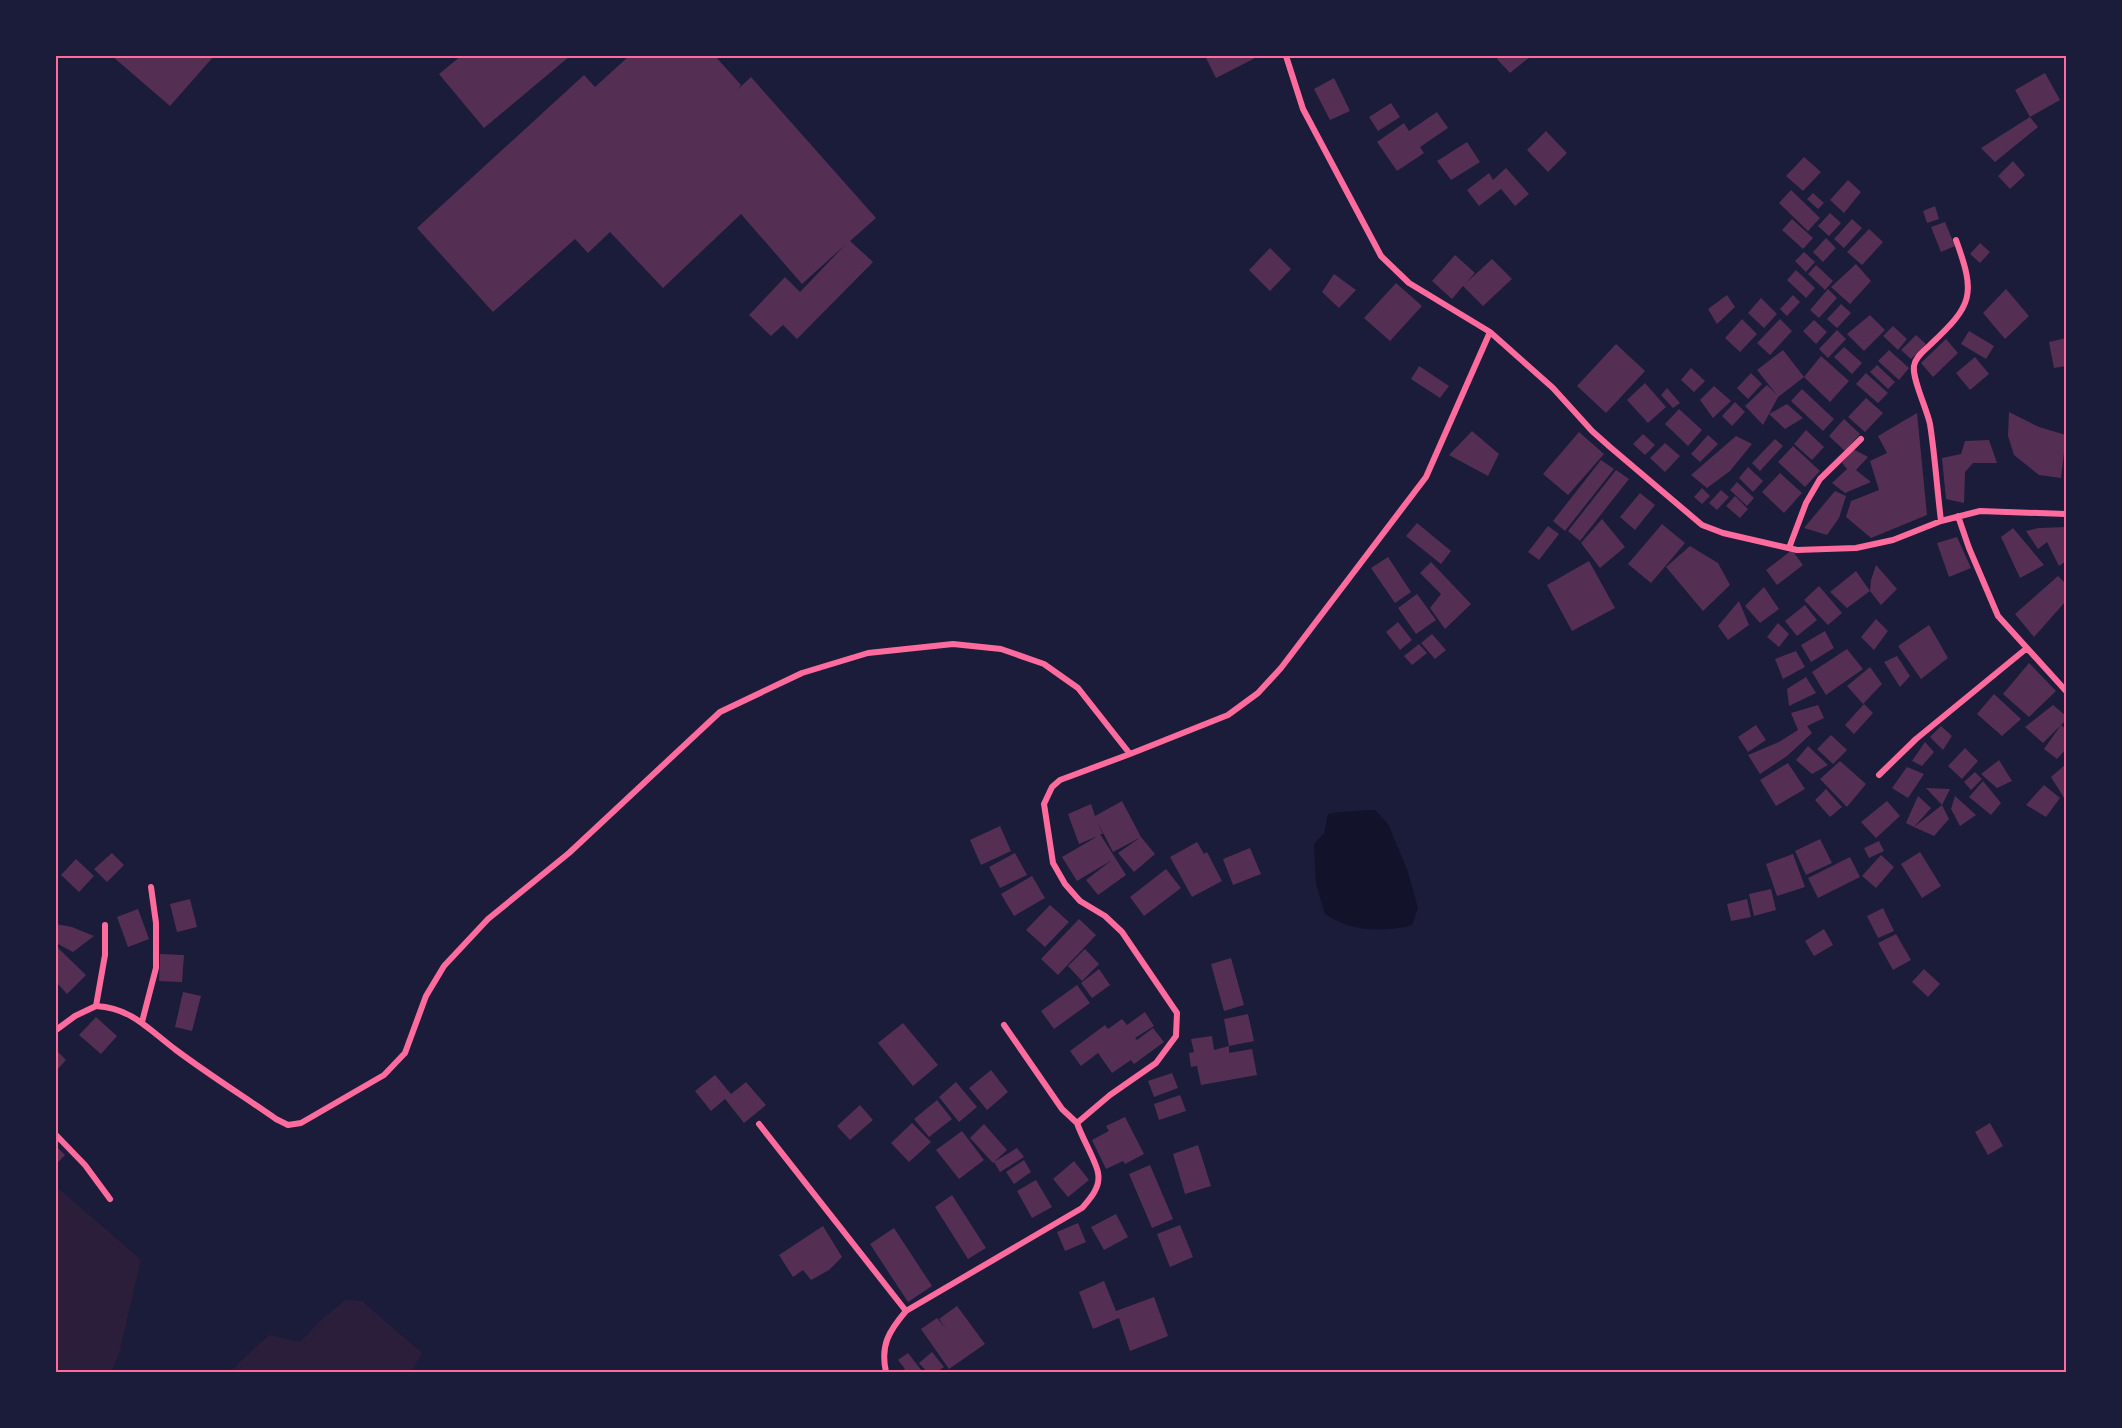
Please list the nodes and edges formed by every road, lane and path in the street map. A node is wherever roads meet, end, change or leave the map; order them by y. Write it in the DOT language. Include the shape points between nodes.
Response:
graph roads {
  1 [pos="1286,56"];
  2 [pos="1956,240"];
  3 [pos="1490,332"];
  4 [pos="1861,439"];
  5 [pos="2067,514"];
  6 [pos="1958,516"];
  7 [pos="1941,520"];
  8 [pos="1789,548"];
  9 [pos="2027,648"];
  10 [pos="2067,691"];
  11 [pos="1130,754"];
  12 [pos="1879,775"];
  13 [pos="151,887"];
  14 [pos="105,925"];
  15 [pos="96,1006"];
  16 [pos="142,1022"];
  17 [pos="1004,1024"];
  18 [pos="56,1030"];
  19 [pos="1077,1123"];
  20 [pos="759,1124"];
  21 [pos="56,1135"];
  22 [pos="110,1199"];
  23 [pos="906,1311"];
  24 [pos="886,1372"];
  1 -- 3 [label="street" via="1303,109 1381,255 1409,283"];
  2 -- 7 [label="street" via="1968,277 1968,293 1962,309 1917,357 1913,367 1930,423"];
  3 -- 8 [label="street" via="1553,388 1592,430 1702,525"];
  3 -- 11 [label="street" via="1426,477 1281,668 1258,693 1228,715"];
  4 -- 8 [label="street" via="1820,479"];
  5 -- 6 [label="street" via="1980,511"];
  6 -- 7 [label="street"];
  6 -- 9 [label="street" via="1998,616"];
  7 -- 8 [label="street" via="1893,540 1856,548"];
  9 -- 10 [label="street"];
  9 -- 12 [label="street" via="1916,739"];
  11 -- 16 [label="street" via="1078,688 1044,664 1001,649 954,644 868,652 802,673 720,712 463,945 444,966 426,996 405,1053 384,1075 301,1124 288,1125 276,1119"];
  11 -- 19 [label="street" via="1060,780 1047,795 1044,804 1053,863 1080,901 1122,932 1177,1013 1176,1036 1156,1063"];
  13 -- 16 [label="street" via="156,968"];
  14 -- 15 [label="street" via="103,971"];
  15 -- 16 [label="street" via="110,1006"];
  15 -- 18 [label="street"];
  17 -- 19 [label="street" via="1062,1108"];
  19 -- 23 [label="street" via="1099,1173 1093,1196 1082,1208"];
  20 -- 23 [label="street"];
  21 -- 22 [label="street"];
  23 -- 24 [label="street" via="890,1330 884,1352"];
}
